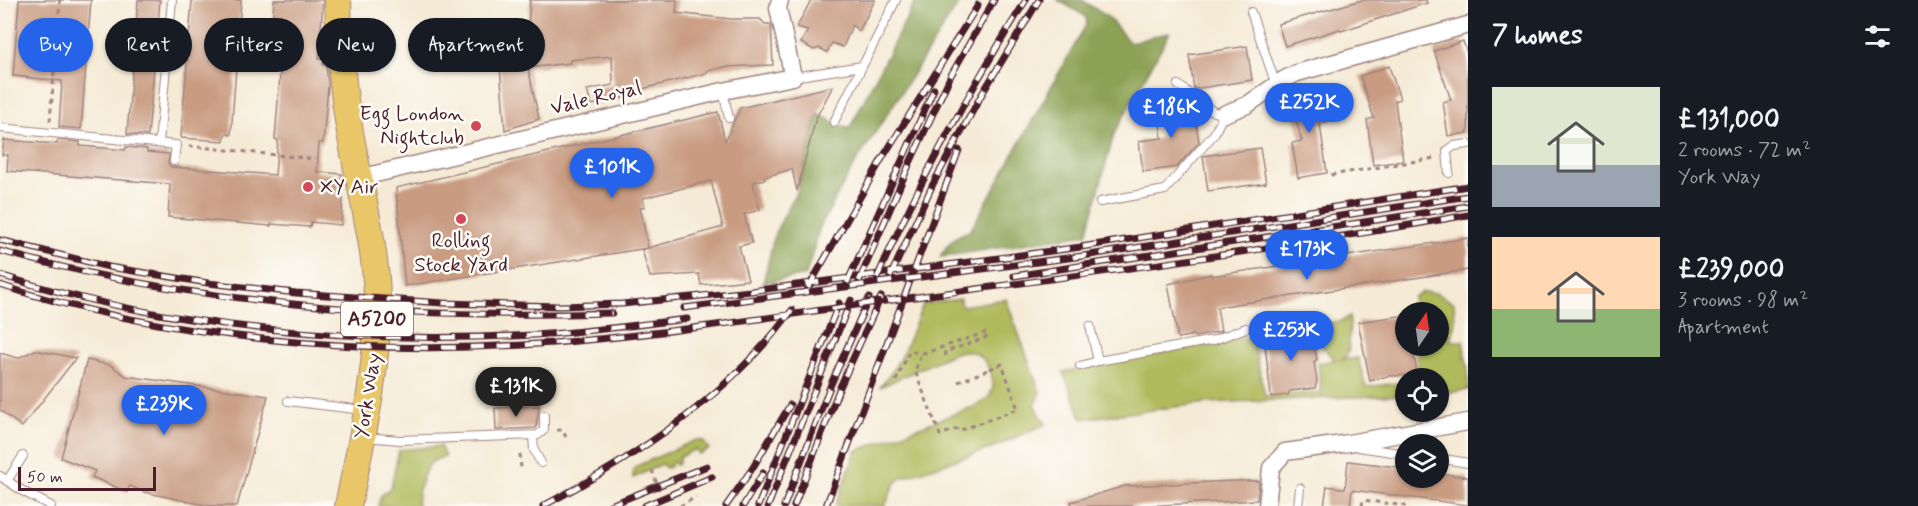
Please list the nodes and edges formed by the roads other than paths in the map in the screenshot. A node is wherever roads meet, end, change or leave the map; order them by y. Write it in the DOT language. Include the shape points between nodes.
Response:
graph roads {
  1 [pos="172,0"];
  2 [pos="338,0"];
  3 [pos="780,0"];
  4 [pos="896,0"];
  5 [pos="1251,12"];
  6 [pos="1468,25"];
  7 [pos="862,66"];
  8 [pos="793,77"];
  9 [pos="1178,85"];
  10 [pos="1276,85"];
  11 [pos="723,91"];
  12 [pos="1224,114"];
  13 [pos="729,118"];
  14 [pos="834,122"];
  15 [pos="0,128"];
  16 [pos="159,144"];
  17 [pos="1468,144"];
  18 [pos="174,161"];
  19 [pos="1449,172"];
  20 [pos="359,178"];
  21 [pos="1100,202"];
  22 [pos="1090,326"];
  23 [pos="1245,328"];
  24 [pos="1098,361"];
  25 [pos="1080,366"];
  26 [pos="288,401"];
  27 [pos="367,411"];
  28 [pos="544,415"];
  29 [pos="1468,422"];
  30 [pos="533,436"];
  31 [pos="362,437"];
  32 [pos="1342,444"];
  33 [pos="1395,452"];
  34 [pos="23,456"];
  35 [pos="1449,460"];
  36 [pos="541,463"];
  37 [pos="1468,463"];
  38 [pos="4,479"];
  39 [pos="1300,488"];
  40 [pos="51,506"];
  41 [pos="348,506"];
  42 [pos="1267,506"];
  43 [pos="1298,506"];
  1 -- 16 [label="lane"];
  2 -- 20 [label="main road, York Way / A5200" via="349,129"];
  3 -- 8 [label="street" via="778,8"];
  4 -- 7 [label="lane"];
  5 -- 10 [label="lane"];
  6 -- 10 [label="street" via="1298,73"];
  7 -- 8 [label="lane, Vale Royal"];
  7 -- 14 [label="lane"];
  8 -- 11 [label="street, Vale Royal"];
  9 -- 12 [label="lane" via="1214,112"];
  10 -- 12 [label="street"];
  11 -- 13 [label="lane"];
  11 -- 20 [label="street, Vale Royal"];
  12 -- 21 [label="lane" via="1214,134 1165,190"];
  15 -- 16 [label="lane"];
  16 -- 18 [label="lane" via="176,145"];
  17 -- 19 [label="lane" via="1449,149"];
  20 -- 27 [label="main road, York Way / A5200" via="377,297 375,355"];
  22 -- 24 [label="lane"];
  23 -- 24 [label="lane" via="1214,340"];
  24 -- 25 [label="lane"];
  26 -- 27 [label="lane"];
  27 -- 31 [label="main road, York Way / A5200"];
  28 -- 30 [label="lane" via="544,430"];
  29 -- 32 [label="street"];
  30 -- 31 [label="lane" via="400,440"];
  30 -- 36 [label="lane" via="534,450"];
  31 -- 41 [label="main road, York Way / A5200"];
  32 -- 33 [label="lane"];
  32 -- 42 [label="street" via="1285,452 1271,468"];
  34 -- 38 [label="lane"];
  35 -- 37 [label="lane"];
  38 -- 40 [label="lane"];
  39 -- 43 [label="lane"];
}
